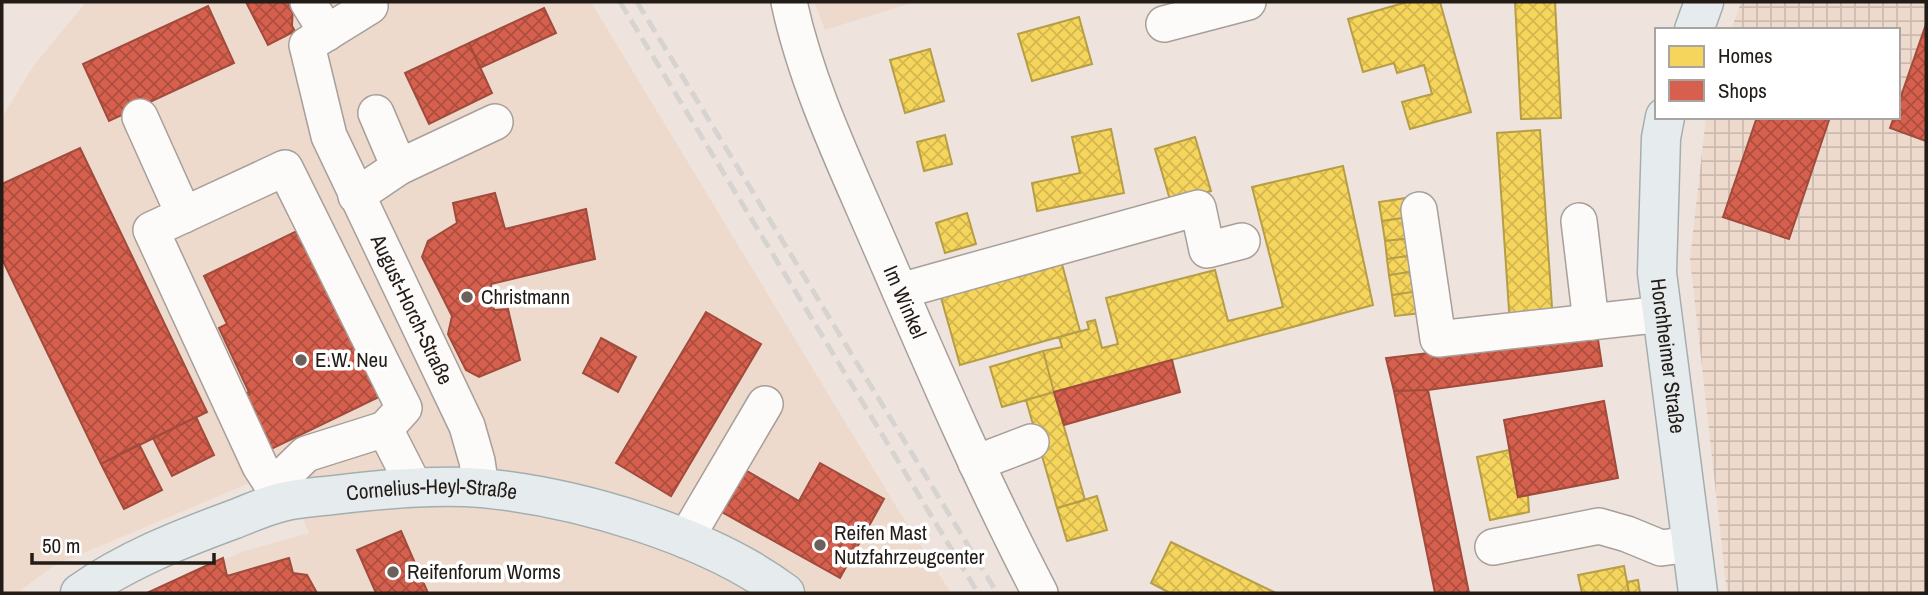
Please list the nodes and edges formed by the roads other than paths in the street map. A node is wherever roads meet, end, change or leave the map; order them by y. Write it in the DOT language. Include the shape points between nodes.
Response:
graph roads {
  1 [pos="308,2"];
  2 [pos="789,2"];
  3 [pos="1704,2"];
  4 [pos="1235,4"];
  5 [pos="370,6"];
  6 [pos="1164,24"];
  7 [pos="1695,28"];
  8 [pos="327,33"];
  9 [pos="376,113"];
  10 [pos="140,117"];
  11 [pos="1665,119"];
  12 [pos="495,122"];
  13 [pos="399,167"];
  14 [pos="356,196"];
  15 [pos="1419,210"];
  16 [pos="184,215"];
  17 [pos="1579,220"];
  18 [pos="1242,242"];
  19 [pos="900,291"];
  20 [pos="1662,314"];
  21 [pos="1591,322"];
  22 [pos="765,404"];
  23 [pos="385,429"];
  24 [pos="1031,442"];
  25 [pos="976,463"];
  26 [pos="415,488"];
  27 [pos="481,488"];
  28 [pos="277,494"];
  29 [pos="685,540"];
  30 [pos="1691,544"];
  31 [pos="1493,547"];
  32 [pos="80,593"];
  33 [pos="785,593"];
  34 [pos="1040,593"];
  35 [pos="1698,593"];
  1 -- 8 [label="street"];
  2 -- 19 [label="street, Im Winkel" via="806,64"];
  3 -- 7 [label="main road"];
  4 -- 6 [label="street"];
  5 -- 8 [label="street"];
  8 -- 14 [label="street, August-Horch-Straße" via="307,45 329,136"];
  9 -- 13 [label="street"];
  10 -- 16 [label="street"];
  11 -- 20 [label="main road, Horchheimer Straße" via="1657,273"];
  12 -- 13 [label="street"];
  13 -- 14 [label="street"];
  14 -- 27 [label="street, August-Horch-Straße" via="467,426"];
  15 -- 21 [label="street" via="1438,339"];
  16 -- 23 [label="street" via="285,168 404,408"];
  16 -- 28 [label="street" via="151,230"];
  17 -- 21 [label="street"];
  18 -- 19 [label="street" via="1207,250 1198,208"];
  19 -- 25 [label="street, Im Winkel"];
  20 -- 21 [label="street"];
  20 -- 30 [label="main road, Horchheimer Straße"];
  22 -- 29 [label="street"];
  23 -- 26 [label="street"];
  23 -- 28 [label="street" via="306,454"];
  24 -- 25 [label="street"];
  25 -- 34 [label="street, Im Winkel"];
  26 -- 27 [label="main road, Cornelius-Heyl-Straße"];
  26 -- 28 [label="main road, Cornelius-Heyl-Straße"];
  27 -- 29 [label="main road, Cornelius-Heyl-Straße" via="584,507"];
  28 -- 32 [label="main road, Cornelius-Heyl-Straße" via="135,559"];
  29 -- 33 [label="main road, Cornelius-Heyl-Straße"];
  30 -- 31 [label="street" via="1661,548 1599,526"];
  30 -- 35 [label="main road, Horchheimer Straße"];
}
